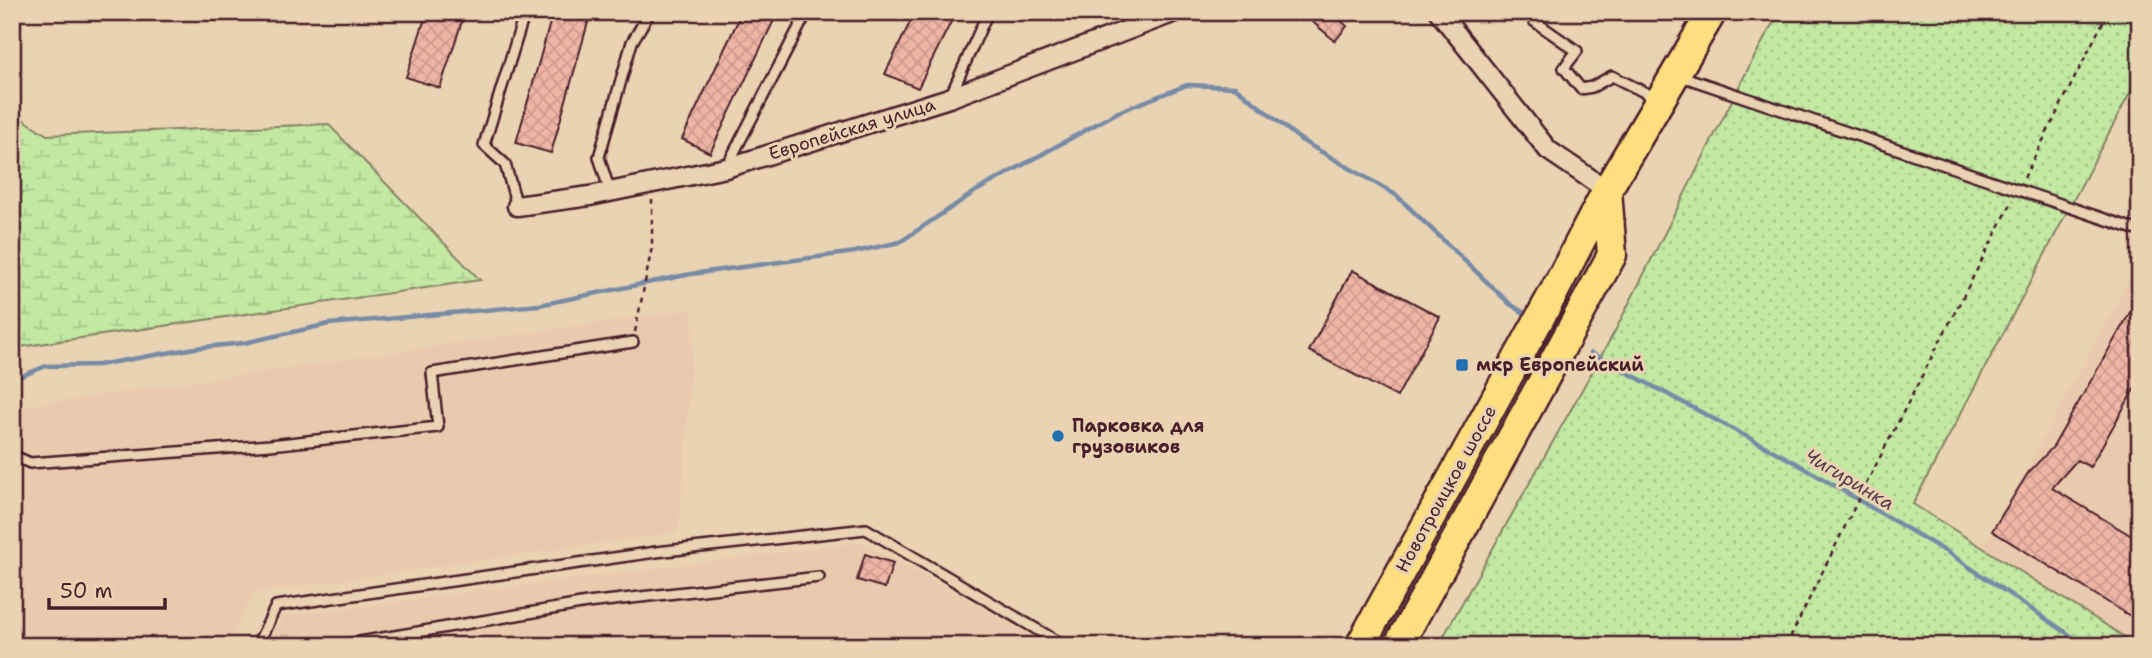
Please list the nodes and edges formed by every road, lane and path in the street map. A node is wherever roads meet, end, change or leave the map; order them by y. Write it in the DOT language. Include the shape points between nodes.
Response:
graph roads {
  1 [pos="525,12"];
  2 [pos="650,12"];
  3 [pos="807,12"];
  4 [pos="988,12"];
  5 [pos="1175,12"];
  6 [pos="1439,12"];
  7 [pos="1712,12"];
  8 [pos="2108,12"];
  9 [pos="1534,21"];
  10 [pos="1676,75"];
  11 [pos="949,98"];
  12 [pos="1661,100"];
  13 [pos="726,168"];
  14 [pos="651,183"];
  15 [pos="1607,190"];
  16 [pos="2018,191"];
  17 [pos="610,192"];
  18 [pos="517,206"];
  19 [pos="2140,231"];
  20 [pos="633,342"];
  21 [pos="12,455"];
  22 [pos="819,578"];
  23 [pos="257,646"];
  24 [pos="336,646"];
  25 [pos="1065,646"];
  26 [pos="1360,646"];
  27 [pos="1398,646"];
  28 [pos="1786,646"];
  1 -- 18 [label="lane" via="484,145 505,164"];
  2 -- 17 [label="lane" via="632,42 599,158"];
  3 -- 13 [label="lane"];
  4 -- 11 [label="lane"];
  5 -- 11 [label="street, Европейская улица"];
  6 -- 15 [label="street" via="1548,150"];
  7 -- 10 [label="main road"];
  8 -- 16 [label="path"];
  9 -- 12 [label="lane" via="1577,51 1564,68 1581,89 1612,76"];
  10 -- 12 [label="main road"];
  10 -- 16 [label="lane"];
  11 -- 13 [label="street, Европейская улица"];
  12 -- 15 [label="main road"];
  13 -- 14 [label="street, Европейская улица"];
  14 -- 17 [label="street, Европейская улица"];
  14 -- 20 [label="path" via="652,247"];
  15 -- 26 [label="main road, Новотроицкое шоссе"];
  15 -- 27 [label="main road, Новотроицкое шоссе" via="1612,255"];
  16 -- 19 [label="lane"];
  16 -- 28 [label="path"];
  17 -- 18 [label="street, Европейская улица"];
  20 -- 21 [label="lane" via="432,373 438,427 30,463"];
  22 -- 24 [label="lane" via="587,603"];
  23 -- 25 [label="lane" via="275,606 656,552 866,529"];
}
